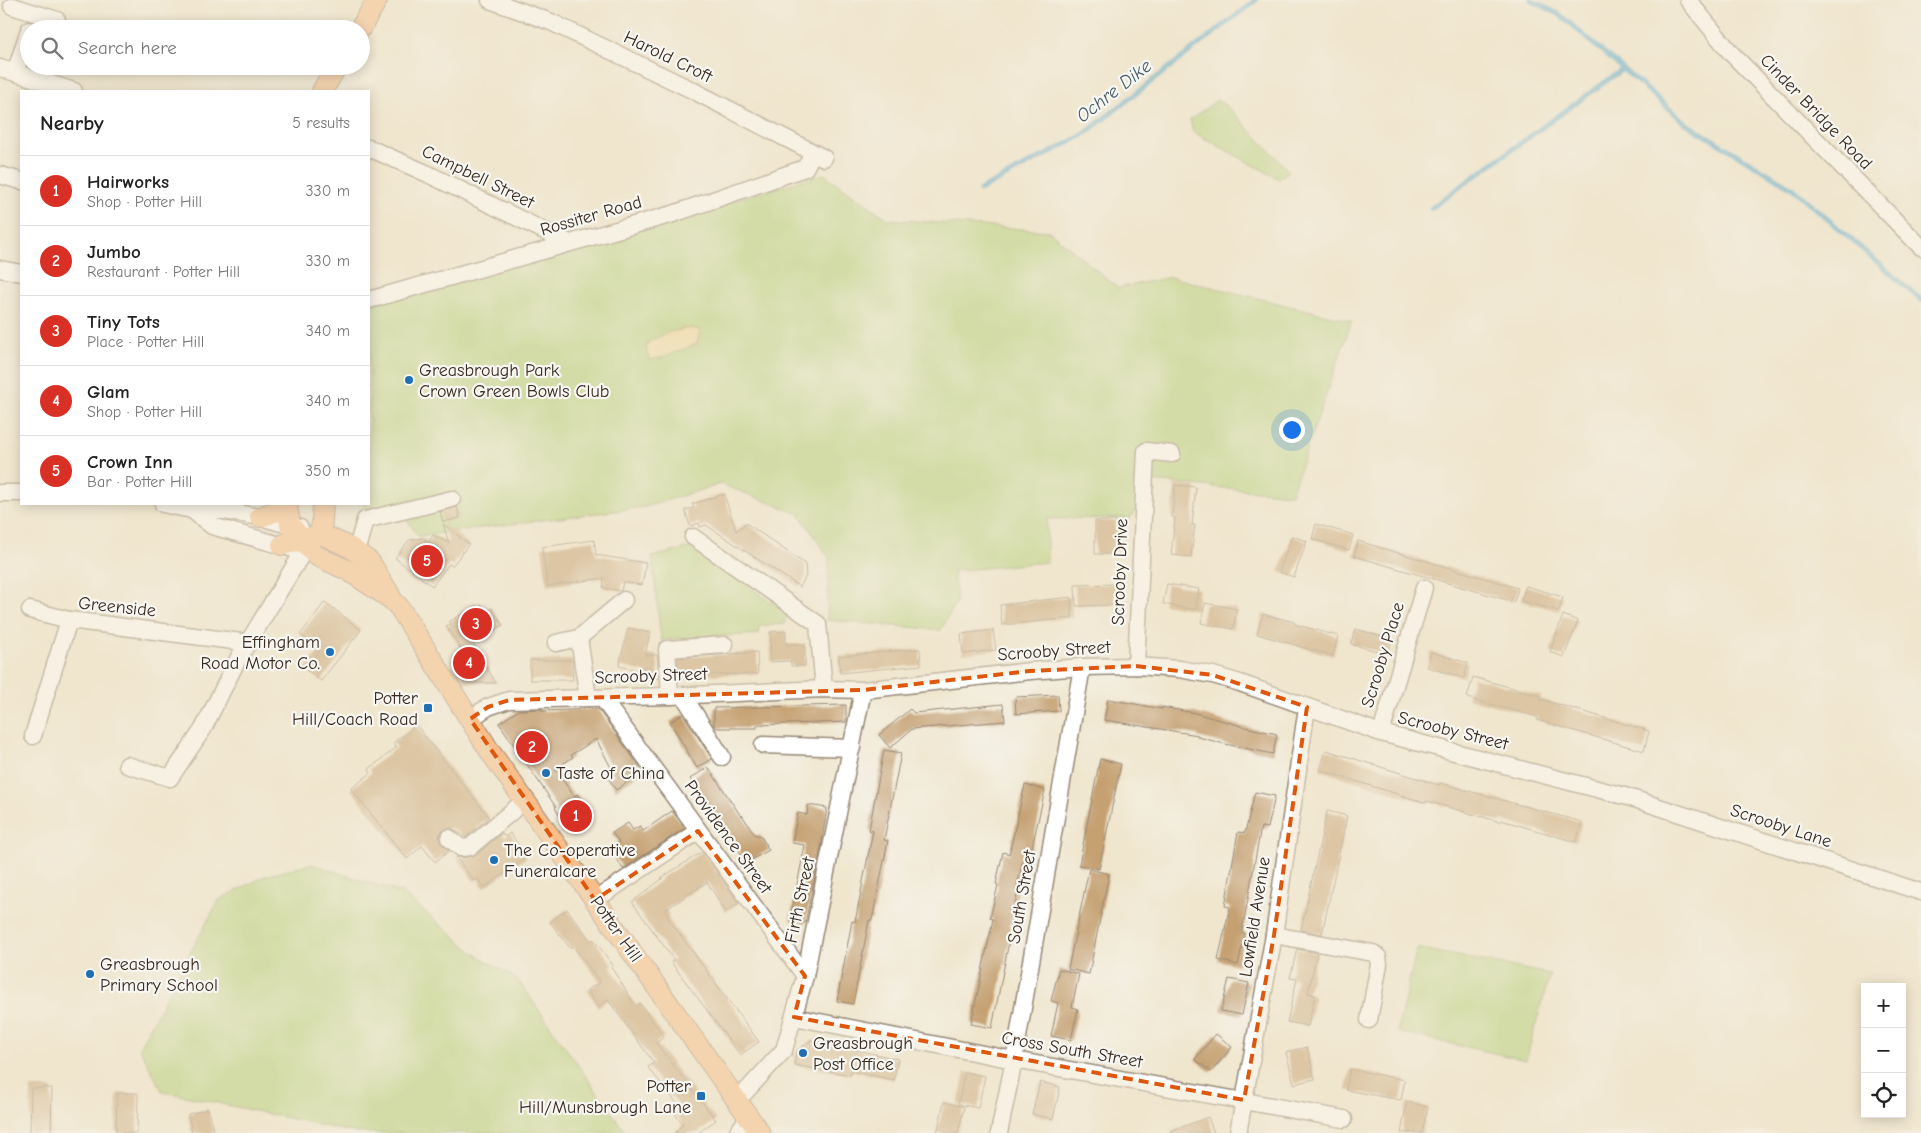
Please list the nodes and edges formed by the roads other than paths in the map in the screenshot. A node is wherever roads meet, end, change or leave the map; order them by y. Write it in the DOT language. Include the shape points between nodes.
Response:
graph roads {
  1 [pos="377,0"];
  2 [pos="490,0"];
  3 [pos="1688,0"];
  4 [pos="12,6"];
  5 [pos="34,13"];
  6 [pos="32,20"];
  7 [pos="57,20"];
  8 [pos="365,20"];
  9 [pos="20,46"];
  10 [pos="7,70"];
  11 [pos="20,74"];
  12 [pos="23,75"];
  13 [pos="332,75"];
  14 [pos="71,90"];
  15 [pos="323,90"];
  16 [pos="370,148"];
  17 [pos="818,155"];
  18 [pos="0,175"];
  19 [pos="20,181"];
  20 [pos="569,243"];
  21 [pos="1921,247"];
  22 [pos="0,268"];
  23 [pos="20,273"];
  24 [pos="370,300"];
  25 [pos="1172,454"];
  26 [pos="0,493"];
  27 [pos="20,493"];
  28 [pos="452,498"];
  29 [pos="168,505"];
  30 [pos="286,505"];
  31 [pos="288,505"];
  32 [pos="323,505"];
  33 [pos="192,510"];
  34 [pos="260,517"];
  35 [pos="693,537"];
  36 [pos="306,541"];
  37 [pos="282,545"];
  38 [pos="356,552"];
  39 [pos="1424,588"];
  40 [pos="391,599"];
  41 [pos="624,600"];
  42 [pos="30,610"];
  43 [pos="69,620"];
  44 [pos="579,638"];
  45 [pos="249,643"];
  46 [pos="556,643"];
  47 [pos="726,645"];
  48 [pos="1136,666"];
  49 [pos="1082,667"];
  50 [pos="824,689"];
  51 [pos="863,690"];
  52 [pos="677,696"];
  53 [pos="595,698"];
  54 [pos="1307,707"];
  55 [pos="470,719"];
  56 [pos="1381,733"];
  57 [pos="33,736"];
  58 [pos="763,745"];
  59 [pos="852,748"];
  60 [pos="722,757"];
  61 [pos="127,764"];
  62 [pos="1628,797"];
  63 [pos="524,801"];
  64 [pos="698,831"];
  65 [pos="448,838"];
  66 [pos="1921,892"];
  67 [pos="595,900"];
  68 [pos="1274,935"];
  69 [pos="805,976"];
  70 [pos="794,1017"];
  71 [pos="1368,1020"];
  72 [pos="1014,1060"];
  73 [pos="1244,1100"];
  74 [pos="743,1109"];
  75 [pos="1344,1118"];
  76 [pos="737,1133"];
  77 [pos="760,1133"];
  78 [pos="999,1133"];
  79 [pos="1238,1133"];
  1 -- 8 [label="main road"];
  2 -- 17 [label="street, Harold Croft" via="551,22"];
  3 -- 21 [label="street, Cinder Bridge Road" via="1731,53"];
  4 -- 5 [label="street"];
  5 -- 6 [label="street"];
  5 -- 7 [label="street"];
  9 -- 10 [label="street"];
  10 -- 11 [label="street"];
  12 -- 14 [label="street"];
  13 -- 15 [label="main road"];
  16 -- 20 [label="street, Campbell Street"];
  17 -- 20 [label="street, Rossiter Road" via="805,168 673,214"];
  18 -- 19 [label="street"];
  20 -- 24 [label="street, Rossiter Road"];
  22 -- 23 [label="street"];
  25 -- 48 [label="street, Scrooby Drive" via="1146,451"];
  26 -- 27 [label="street"];
  28 -- 38 [label="street" via="365,520"];
  29 -- 33 [label="street"];
  30 -- 34 [label="main road"];
  31 -- 36 [label="main road"];
  32 -- 36 [label="main road"];
  33 -- 34 [label="street"];
  33 -- 37 [label="street" via="212,526"];
  34 -- 36 [label="street"];
  35 -- 50 [label="street" via="818,624"];
  36 -- 37 [label="main road"];
  36 -- 38 [label="main road, Potter Hill"];
  36 -- 40 [label="main road, Potter Hill"];
  36 -- 45 [label="street"];
  38 -- 40 [label="main road, Potter Hill" via="370,562"];
  39 -- 56 [label="street, Scrooby Place"];
  40 -- 55 [label="main road, Potter Hill"];
  41 -- 44 [label="street"];
  42 -- 43 [label="street"];
  43 -- 45 [label="street, Greenside"];
  43 -- 57 [label="street, Greenside"];
  44 -- 46 [label="street"];
  44 -- 53 [label="street"];
  45 -- 61 [label="street" via="203,728 170,778"];
  47 -- 52 [label="street" via="667,648"];
  48 -- 49 [label="street, Scrooby Street"];
  48 -- 54 [label="street, Scrooby Street" via="1213,675"];
  49 -- 51 [label="street, Scrooby Street"];
  49 -- 72 [label="street, South Street"];
  50 -- 51 [label="street, Scrooby Street"];
  50 -- 52 [label="street, Scrooby Street"];
  51 -- 59 [label="street, Firth Street"];
  52 -- 53 [label="street, Scrooby Street"];
  52 -- 60 [label="street"];
  53 -- 55 [label="street, Scrooby Street" via="508,700 488,707"];
  53 -- 64 [label="street, Providence Street"];
  54 -- 56 [label="street, Scrooby Street"];
  54 -- 68 [label="street, Lowfield Avenue"];
  55 -- 63 [label="main road, Potter Hill"];
  56 -- 62 [label="street, Scrooby Street"];
  58 -- 59 [label="street"];
  59 -- 69 [label="street, Firth Street"];
  62 -- 66 [label="street, Scrooby Lane"];
  63 -- 65 [label="street" via="470,847 461,848"];
  63 -- 67 [label="main road, Potter Hill"];
  64 -- 67 [label="street"];
  64 -- 69 [label="street, Providence Street"];
  67 -- 74 [label="main road, Potter Hill"];
  68 -- 71 [label="street" via="1373,953 1379,964"];
  68 -- 73 [label="street, Lowfield Avenue"];
  69 -- 70 [label="street, Firth Street"];
  70 -- 72 [label="street, Cross South Street"];
  70 -- 74 [label="street, Firth Street" via="784,1050"];
  72 -- 73 [label="street, Cross South Street"];
  72 -- 78 [label="street, South Street"];
  73 -- 75 [label="street, Cross South Street"];
  73 -- 79 [label="street, Lowfield Avenue"];
  74 -- 76 [label="street, Firth Street"];
  74 -- 77 [label="main road, Potter Hill"];
}
